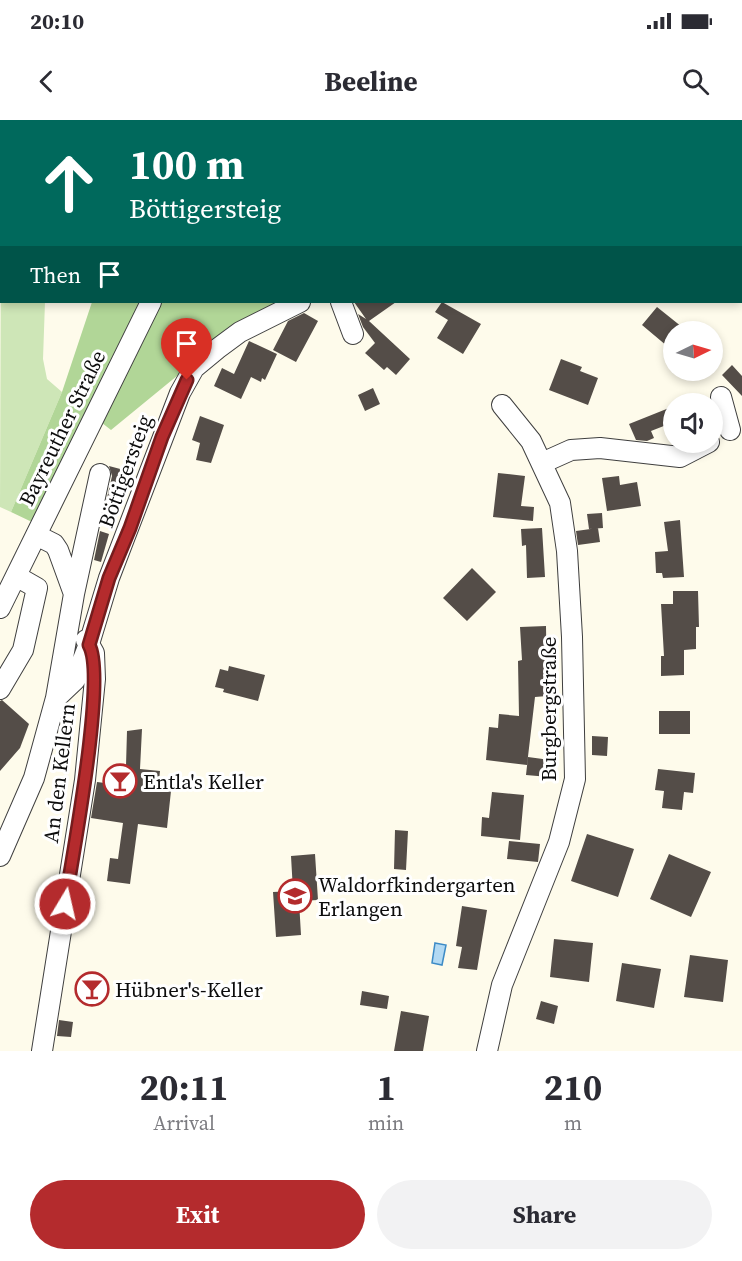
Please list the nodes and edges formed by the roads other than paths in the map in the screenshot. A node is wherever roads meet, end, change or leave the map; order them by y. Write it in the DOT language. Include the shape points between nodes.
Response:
graph roads {
  1 [pos="151,303"];
  2 [pos="298,303"];
  3 [pos="341,303"];
  4 [pos="353,334"];
  5 [pos="502,405"];
  6 [pos="687,453"];
  7 [pos="542,464"];
  8 [pos="100,474"];
  9 [pos="36,535"];
  10 [pos="16,576"];
  11 [pos="74,594"];
  12 [pos="0,608"];
  13 [pos="89,645"];
  14 [pos="0,689"];
  15 [pos="56,698"];
  16 [pos="0,856"];
  17 [pos="42,1051"];
  18 [pos="487,1051"];
  1 -- 9 [label="street, Bayreuther Straße"];
  2 -- 13 [label="street, Böttigersteig" via="240,332 194,368 162,437 109,578"];
  3 -- 4 [label="street"];
  5 -- 7 [label="street, Burgbergstraße" via="531,441"];
  6 -- 7 [label="street" via="680,457 600,448 572,450"];
  7 -- 18 [label="street, Burgbergstraße" via="560,503 567,551 575,779 558,842 502,985"];
  8 -- 11 [label="street"];
  9 -- 10 [label="street, Bayreuther Straße"];
  9 -- 11 [label="street" via="58,550"];
  10 -- 12 [label="street, Bayreuther Straße"];
  10 -- 14 [label="street" via="37,588 23,650"];
  11 -- 13 [label="street"];
  11 -- 15 [label="street"];
  13 -- 15 [label="street, Böttigersteig" via="75,680"];
  13 -- 17 [label="street, An den Kellern" via="94,653 95,679 85,780"];
  15 -- 16 [label="street" via="34,778"];
}
